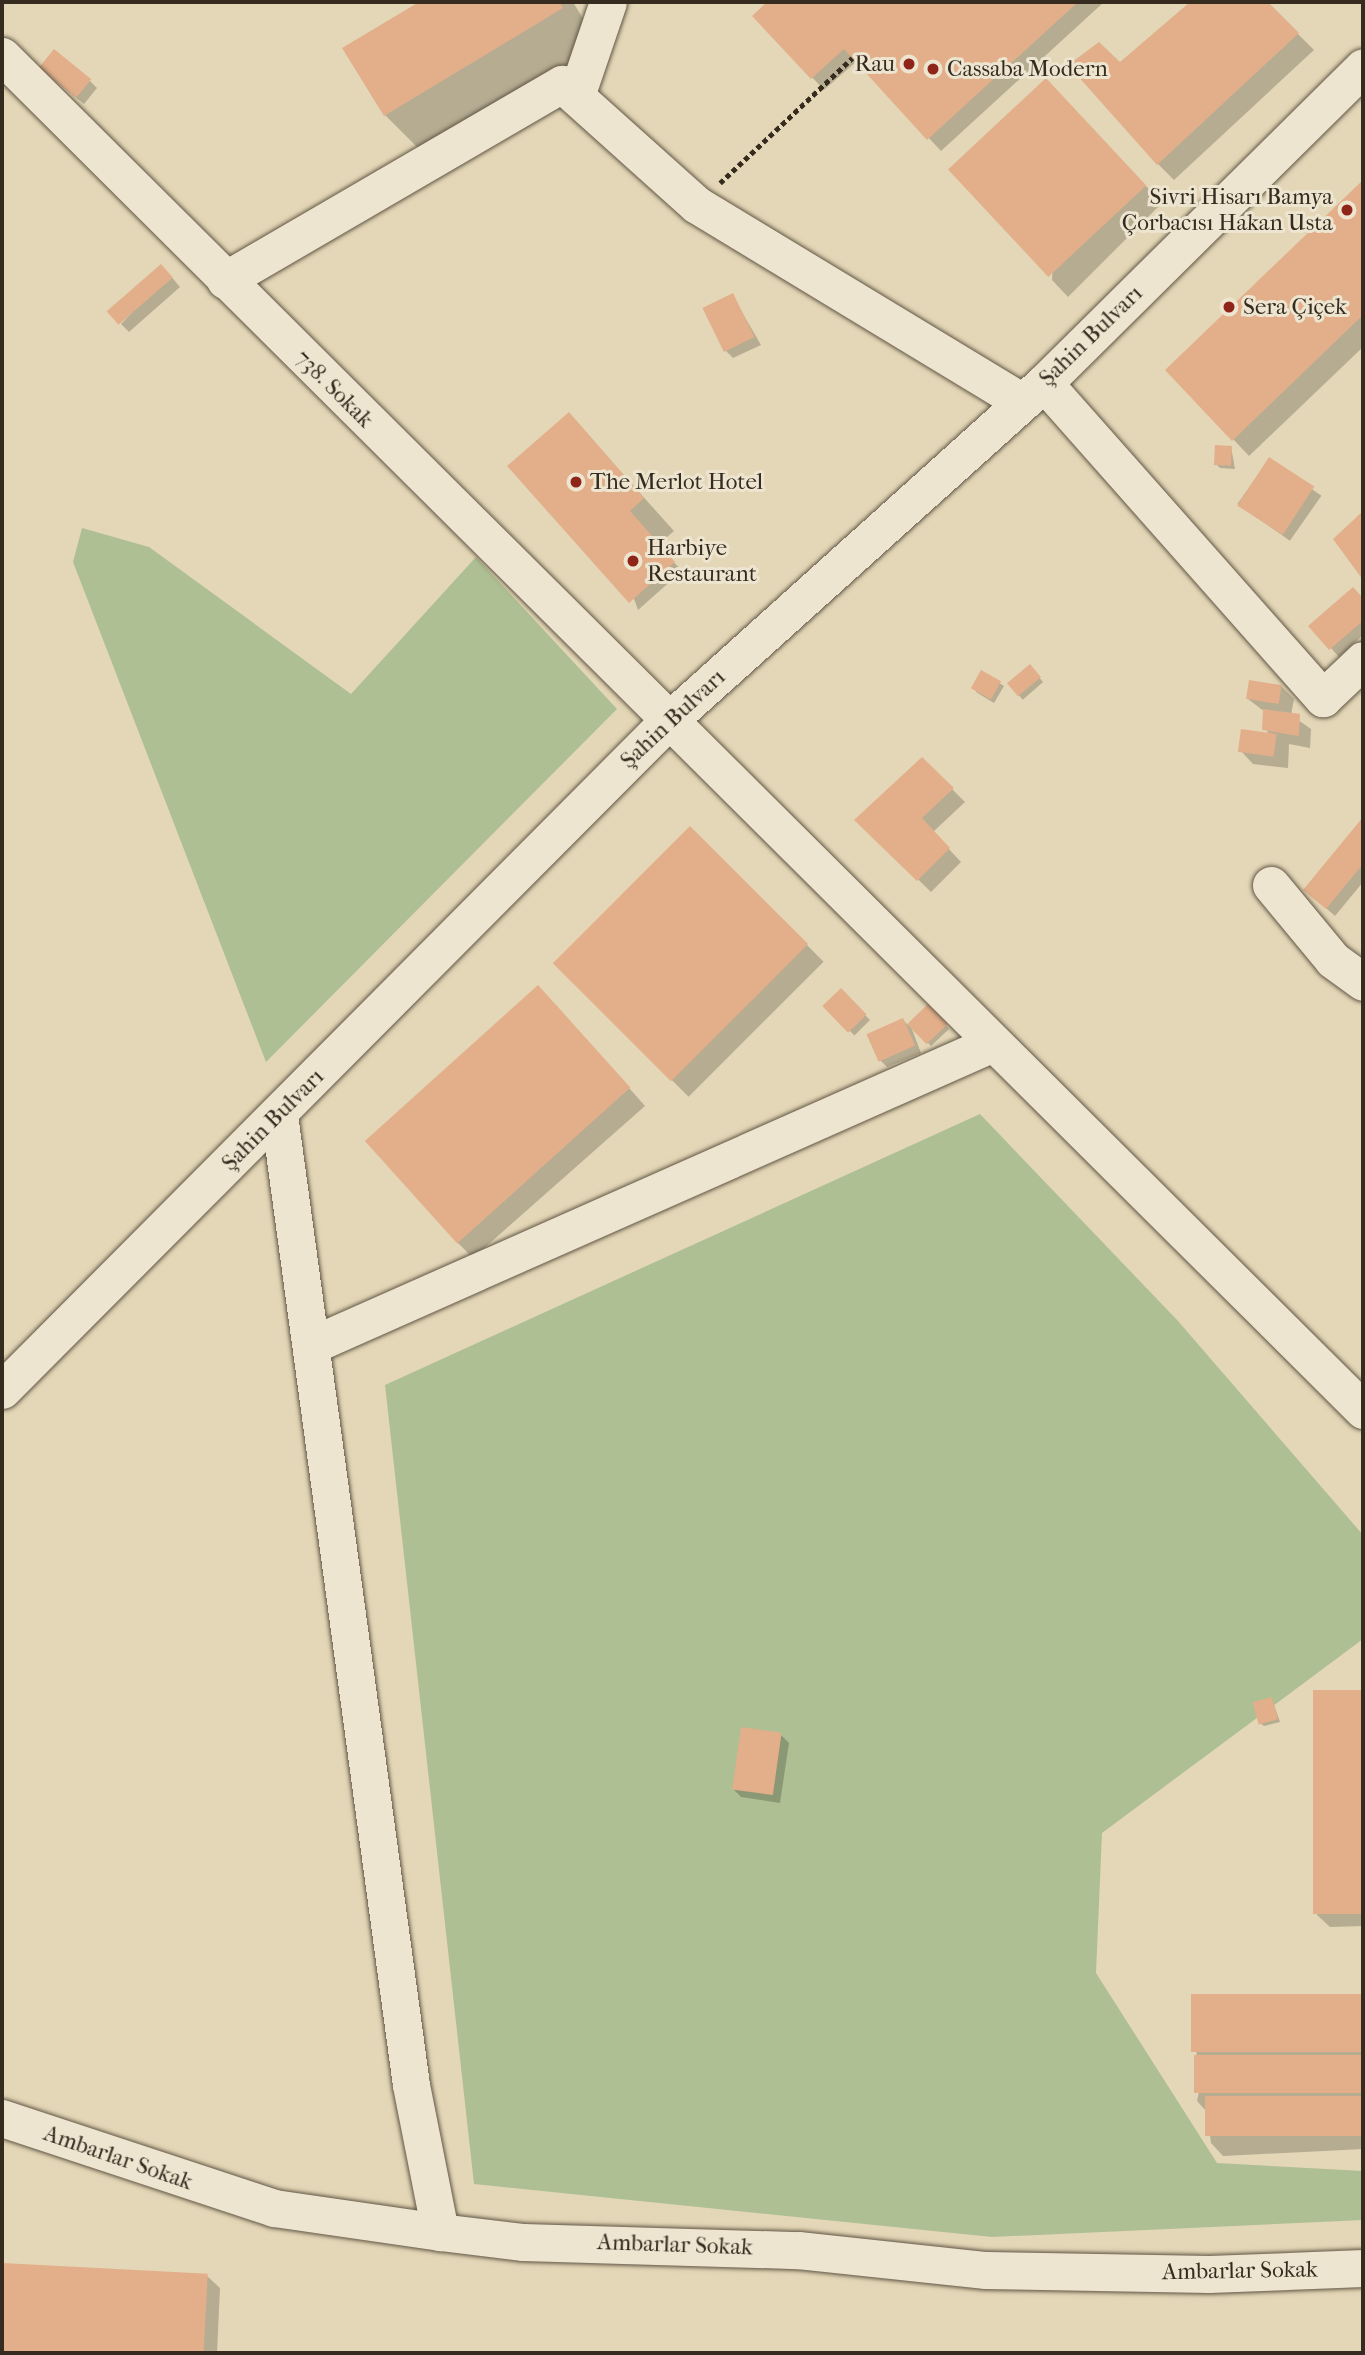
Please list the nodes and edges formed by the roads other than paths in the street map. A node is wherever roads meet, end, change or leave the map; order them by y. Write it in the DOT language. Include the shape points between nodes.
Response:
graph roads {
  1 [pos="608,2"];
  2 [pos="2,56"];
  3 [pos="1363,67"];
  4 [pos="576,96"];
  5 [pos="225,280"];
  6 [pos="1033,393"];
  7 [pos="1363,660"];
  8 [pos="666,723"];
  9 [pos="1271,885"];
  10 [pos="1363,982"];
  11 [pos="991,1044"];
  12 [pos="279,1115"];
  13 [pos="314,1344"];
  14 [pos="2,1390"];
  15 [pos="1363,1410"];
  16 [pos="2,2118"];
  17 [pos="440,2232"];
  18 [pos="1363,2268"];
  1 -- 4 [label="street"];
  2 -- 5 [label="street, 738. Sokak"];
  3 -- 6 [label="street, Şahin Bulvarı"];
  4 -- 5 [label="street" via="562,84"];
  4 -- 6 [label="street" via="697,205"];
  5 -- 8 [label="street, 738. Sokak"];
  6 -- 7 [label="street" via="1323,698"];
  6 -- 8 [label="street, Şahin Bulvarı"];
  8 -- 11 [label="street, 738. Sokak"];
  8 -- 12 [label="street, Şahin Bulvarı"];
  9 -- 10 [label="street" via="1333,960"];
  11 -- 13 [label="street"];
  11 -- 15 [label="street, 738. Sokak"];
  12 -- 13 [label="street"];
  12 -- 14 [label="street, Şahin Bulvarı"];
  13 -- 17 [label="street" via="411,2085"];
  16 -- 17 [label="street, Ambarlar Sokak" via="274,2208"];
  17 -- 18 [label="street, Ambarlar Sokak" via="523,2242 797,2250 986,2270 1209,2274"];
}
